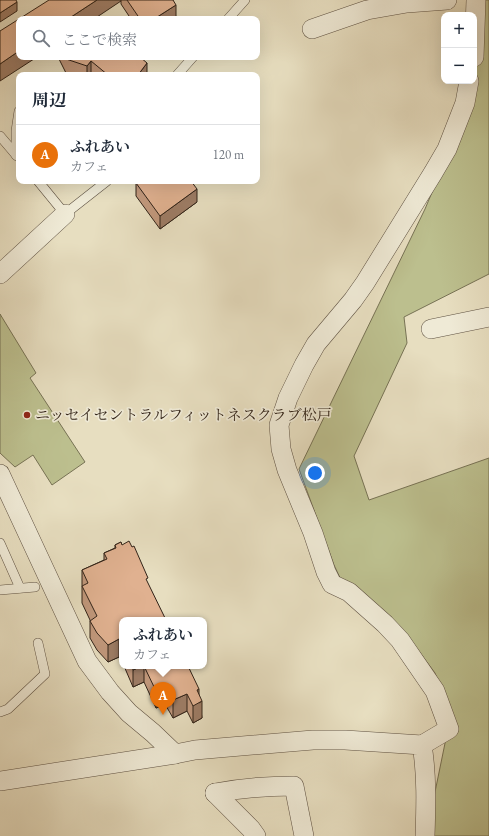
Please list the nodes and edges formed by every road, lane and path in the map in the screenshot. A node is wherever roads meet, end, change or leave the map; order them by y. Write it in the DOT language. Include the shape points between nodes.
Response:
graph roads {
  1 [pos="245,0"];
  2 [pos="448,0"];
  3 [pos="476,0"];
  4 [pos="231,16"];
  5 [pos="312,29"];
  6 [pos="474,48"];
  7 [pos="190,60"];
  8 [pos="180,72"];
  9 [pos="469,84"];
  10 [pos="0,136"];
  11 [pos="16,155"];
  12 [pos="41,184"];
  13 [pos="103,184"];
  14 [pos="66,214"];
  15 [pos="0,274"];
  16 [pos="489,317"];
  17 [pos="431,329"];
  18 [pos="0,474"];
  19 [pos="0,543"];
  20 [pos="36,587"];
  21 [pos="20,588"];
  22 [pos="0,590"];
  23 [pos="38,643"];
  24 [pos="0,712"];
  25 [pos="422,745"];
  26 [pos="175,754"];
  27 [pos="0,781"];
  28 [pos="256,836"];
  29 [pos="304,836"];
  30 [pos="425,836"];
  1 -- 4 [label="lane"];
  2 -- 5 [label="street" via="367,10"];
  3 -- 6 [label="street"];
  7 -- 8 [label="lane"];
  9 -- 25 [label="street" via="465,103 447,149 365,283 316,344 288,398 279,425 286,470 332,584 349,592 385,624 400,640 435,691 449,729"];
  10 -- 11 [label="lane"];
  12 -- 14 [label="lane"];
  13 -- 14 [label="lane"];
  14 -- 15 [label="street"];
  16 -- 17 [label="street"];
  18 -- 26 [label="street" via="87,661 120,703"];
  19 -- 21 [label="lane"];
  20 -- 21 [label="lane"];
  21 -- 22 [label="lane"];
  23 -- 24 [label="lane" via="45,674 8,709"];
  25 -- 26 [label="street" via="313,740"];
  25 -- 30 [label="street" via="426,805"];
  26 -- 27 [label="street"];
  28 -- 29 [label="street" via="215,793 267,786 294,786"];
}
